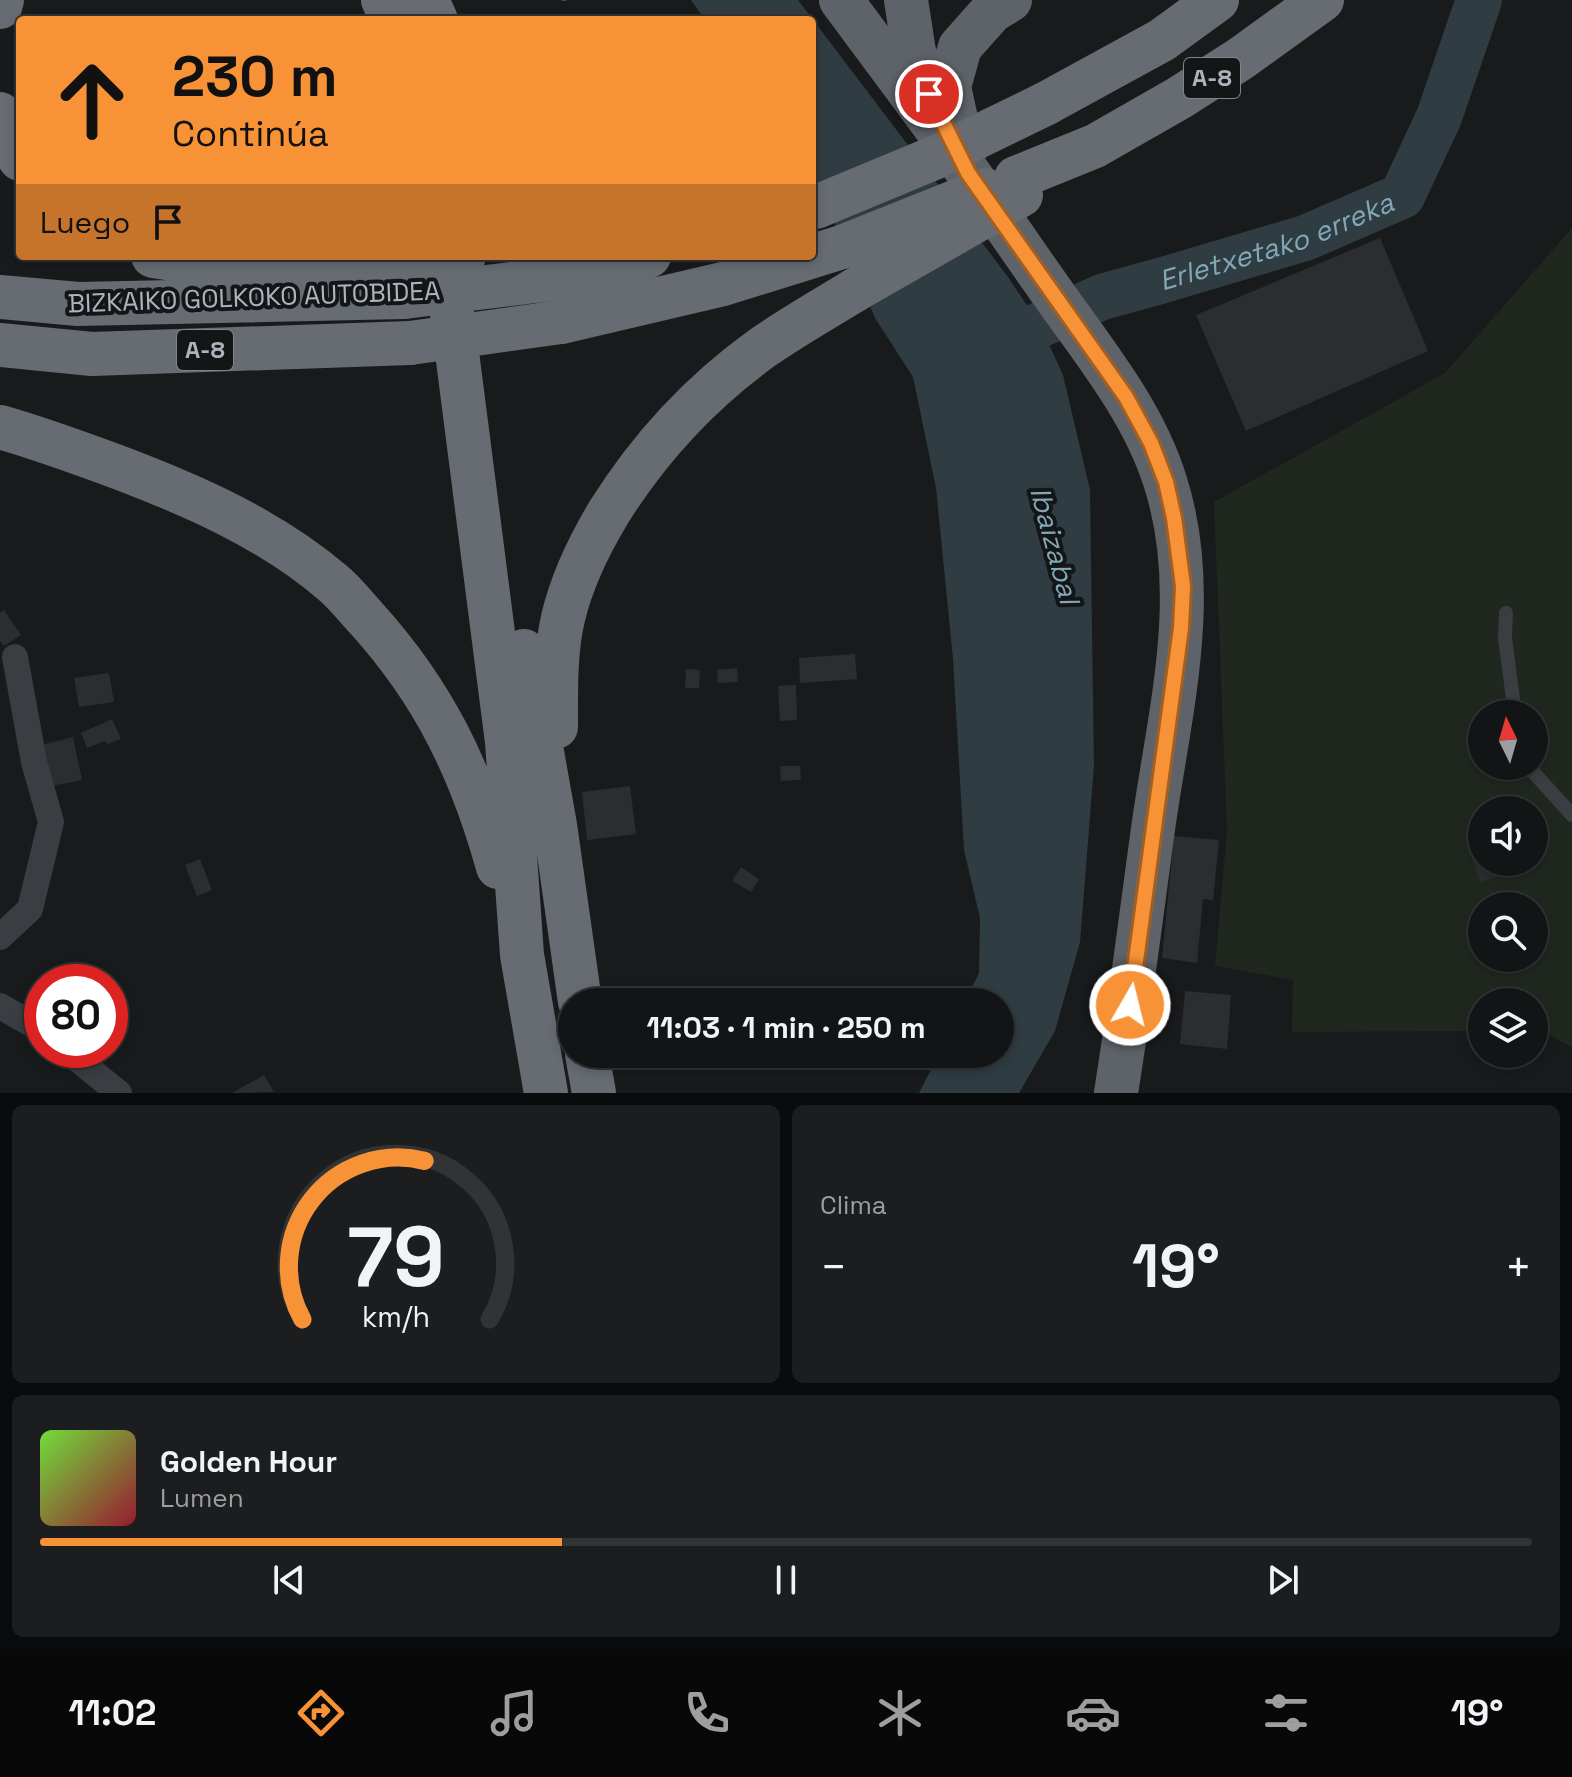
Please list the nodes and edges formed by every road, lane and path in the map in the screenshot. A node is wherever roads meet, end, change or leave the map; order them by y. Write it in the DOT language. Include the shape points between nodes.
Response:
graph roads {
  1 [pos="2,0"];
  2 [pos="841,0"];
  3 [pos="906,0"];
  4 [pos="1010,0"];
  5 [pos="1217,0"];
  6 [pos="1322,0"];
  7 [pos="0,7"];
  8 [pos="873,18"];
  9 [pos="0,114"];
  10 [pos="16,153"];
  11 [pos="968,173"];
  12 [pos="1019,187"];
  13 [pos="816,207"];
  14 [pos="816,255"];
  15 [pos="180,260"];
  16 [pos="446,260"];
  17 [pos="454,260"];
  18 [pos="472,260"];
  19 [pos="632,260"];
  20 [pos="800,260"];
  21 [pos="403,281"];
  22 [pos="0,297"];
  23 [pos="0,345"];
  24 [pos="0,427"];
  25 [pos="1506,613"];
  26 [pos="15,657"];
  27 [pos="1513,700"];
  28 [pos="1540,780"];
  29 [pos="1572,815"];
  30 [pos="555,825"];
  31 [pos="0,937"];
  32 [pos="522,955"];
  33 [pos="578,988"];
  34 [pos="0,1006"];
  35 [pos="24,1020"];
  36 [pos="88,1068"];
  37 [pos="590,1068"];
  38 [pos="119,1093"];
  39 [pos="546,1093"];
  40 [pos="594,1093"];
  41 [pos="1116,1093"];
  1 -- 7 [label="highway"];
  2 -- 8 [label="highway"];
  3 -- 11 [label="highway" via="914,52 929,94"];
  4 -- 11 [label="highway" via="992,11 960,47 949,87"];
  5 -- 13 [label="highway, A-8, bridge" via="1162,40 1045,104"];
  6 -- 12 [label="highway, A-8" via="1179,98"];
  8 -- 11 [label="highway"];
  9 -- 10 [label="highway"];
  11 -- 41 [label="highway" via="1126,397 1151,443 1174,518 1183,586 1181,628"];
  12 -- 14 [label="highway, BIZKAIKO GOLKOKO AUTOBIDEA / A-8, bridge"];
  12 -- 30 [label="highway, bridge" via="761,349 678,422 624,489 577,572 563,616 556,679"];
  15 -- 21 [label="highway" via="234,268 312,268"];
  16 -- 32 [label="highway" via="507,742"];
  17 -- 21 [label="highway, bridge"];
  18 -- 30 [label="highway" via="528,680"];
  19 -- 21 [label="highway, BIZKAIKO GOLKOKO AUTOBIDEA / A-8, bridge" via="552,279"];
  20 -- 23 [label="highway, BIZKAIKO GOLKOKO AUTOBIDEA / A-8, bridge" via="561,322 410,343 92,354"];
  21 -- 22 [label="highway, BIZKAIKO GOLKOKO AUTOBIDEA / A-8" via="78,304"];
  24 -- 32 [label="highway" via="168,486 268,535 335,584 393,649 461,760 486,826"];
  25 -- 27 [label="lane"];
  26 -- 31 [label="street" via="51,822 30,909"];
  28 -- 29 [label="lane"];
  30 -- 33 [label="highway"];
  32 -- 39 [label="highway"];
  34 -- 35 [label="street"];
  36 -- 38 [label="street"];
  37 -- 40 [label="highway"];
}
